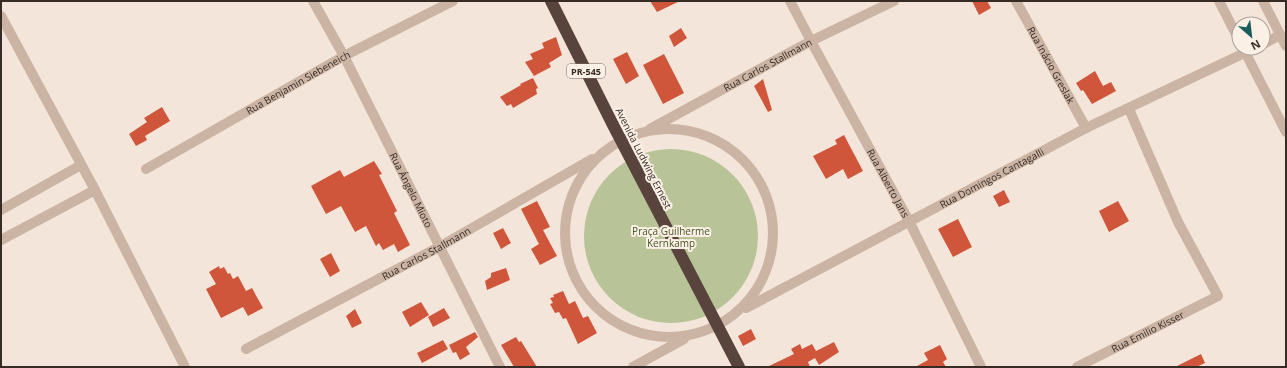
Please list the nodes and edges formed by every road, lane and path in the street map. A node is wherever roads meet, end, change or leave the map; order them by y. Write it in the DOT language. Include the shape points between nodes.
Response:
graph roads {
  1 [pos="312,1"];
  2 [pos="452,1"];
  3 [pos="551,1"];
  4 [pos="790,1"];
  5 [pos="894,1"];
  6 [pos="1016,1"];
  7 [pos="1219,1"];
  8 [pos="1263,1"];
  9 [pos="1,16"];
  10 [pos="1231,24"];
  11 [pos="1280,35"];
  12 [pos="1271,40"];
  13 [pos="811,41"];
  14 [pos="1286,46"];
  15 [pos="344,56"];
  16 [pos="1232,56"];
  17 [pos="1247,56"];
  18 [pos="1129,109"];
  19 [pos="1086,128"];
  20 [pos="644,132"];
  21 [pos="1286,132"];
  22 [pos="621,140"];
  23 [pos="604,152"];
  24 [pos="81,166"];
  25 [pos="146,169"];
  26 [pos="95,190"];
  27 [pos="1,210"];
  28 [pos="909,221"];
  29 [pos="1,240"];
  30 [pos="439,247"];
  31 [pos="732,315"];
  32 [pos="716,323"];
  33 [pos="689,336"];
  34 [pos="246,350"];
  35 [pos="185,367"];
  36 [pos="500,367"];
  37 [pos="633,367"];
  38 [pos="739,367"];
  39 [pos="981,367"];
  40 [pos="1077,367"];
  1 -- 15 [label="street, Rua Ángelo Mioto"];
  2 -- 15 [label="street, Rua Benjamin Siebeneich"];
  3 -- 22 [label="highway, Avenida Ludwing Ernest / PR-545"];
  4 -- 13 [label="street, Rua Alberto Jans"];
  5 -- 13 [label="street, Rua Carlos Stallmann"];
  6 -- 19 [label="street, Rua Inácio Greslak"];
  7 -- 10 [label="street"];
  8 -- 11 [label="street"];
  9 -- 24 [label="street"];
  11 -- 12 [label="street"];
  11 -- 14 [label="street"];
  13 -- 20 [label="street, Rua Carlos Stallmann"];
  13 -- 28 [label="street, Rua Alberto Jans"];
  15 -- 25 [label="street, Rua Benjamin Siebeneich"];
  15 -- 30 [label="street, Rua Ángelo Mioto"];
  16 -- 18 [label="street, Rua Domingos Cantagalli"];
  17 -- 21 [label="street"];
  18 -- 19 [label="street, Rua Domingos Cantagalli"];
  18 -- 40 [label="street, Rua Emilio Kisser" via="1178,222 1218,296"];
  19 -- 28 [label="street, Rua Domingos Cantagalli"];
  20 -- 22 [label="street"];
  20 -- 31 [label="street" via="684,130 705,135 725,145 743,159 758,178 767,196 773,216 774,241 769,264 759,288 748,303"];
  22 -- 23 [label="street"];
  22 -- 32 [label="highway, Avenida Ludwing Ernest / PR-545"];
  23 -- 30 [label="street, Rua Carlos Stallmann"];
  23 -- 33 [label="street" via="577,185 566,215 564,230 568,261 573,275 591,303 620,326 637,334 658,338"];
  24 -- 26 [label="street"];
  24 -- 27 [label="street"];
  26 -- 29 [label="street"];
  26 -- 35 [label="street"];
  28 -- 31 [label="street, Rua Domingos Cantagalli"];
  28 -- 39 [label="street, Rua Alberto Jans"];
  30 -- 34 [label="street, Rua Carlos Stallmann"];
  30 -- 36 [label="street, Rua Ángelo Mioto"];
  31 -- 32 [label="street"];
  32 -- 33 [label="street"];
  32 -- 38 [label="highway, Avenida Ludwing Ernest / PR-545"];
  33 -- 37 [label="street"];
}
